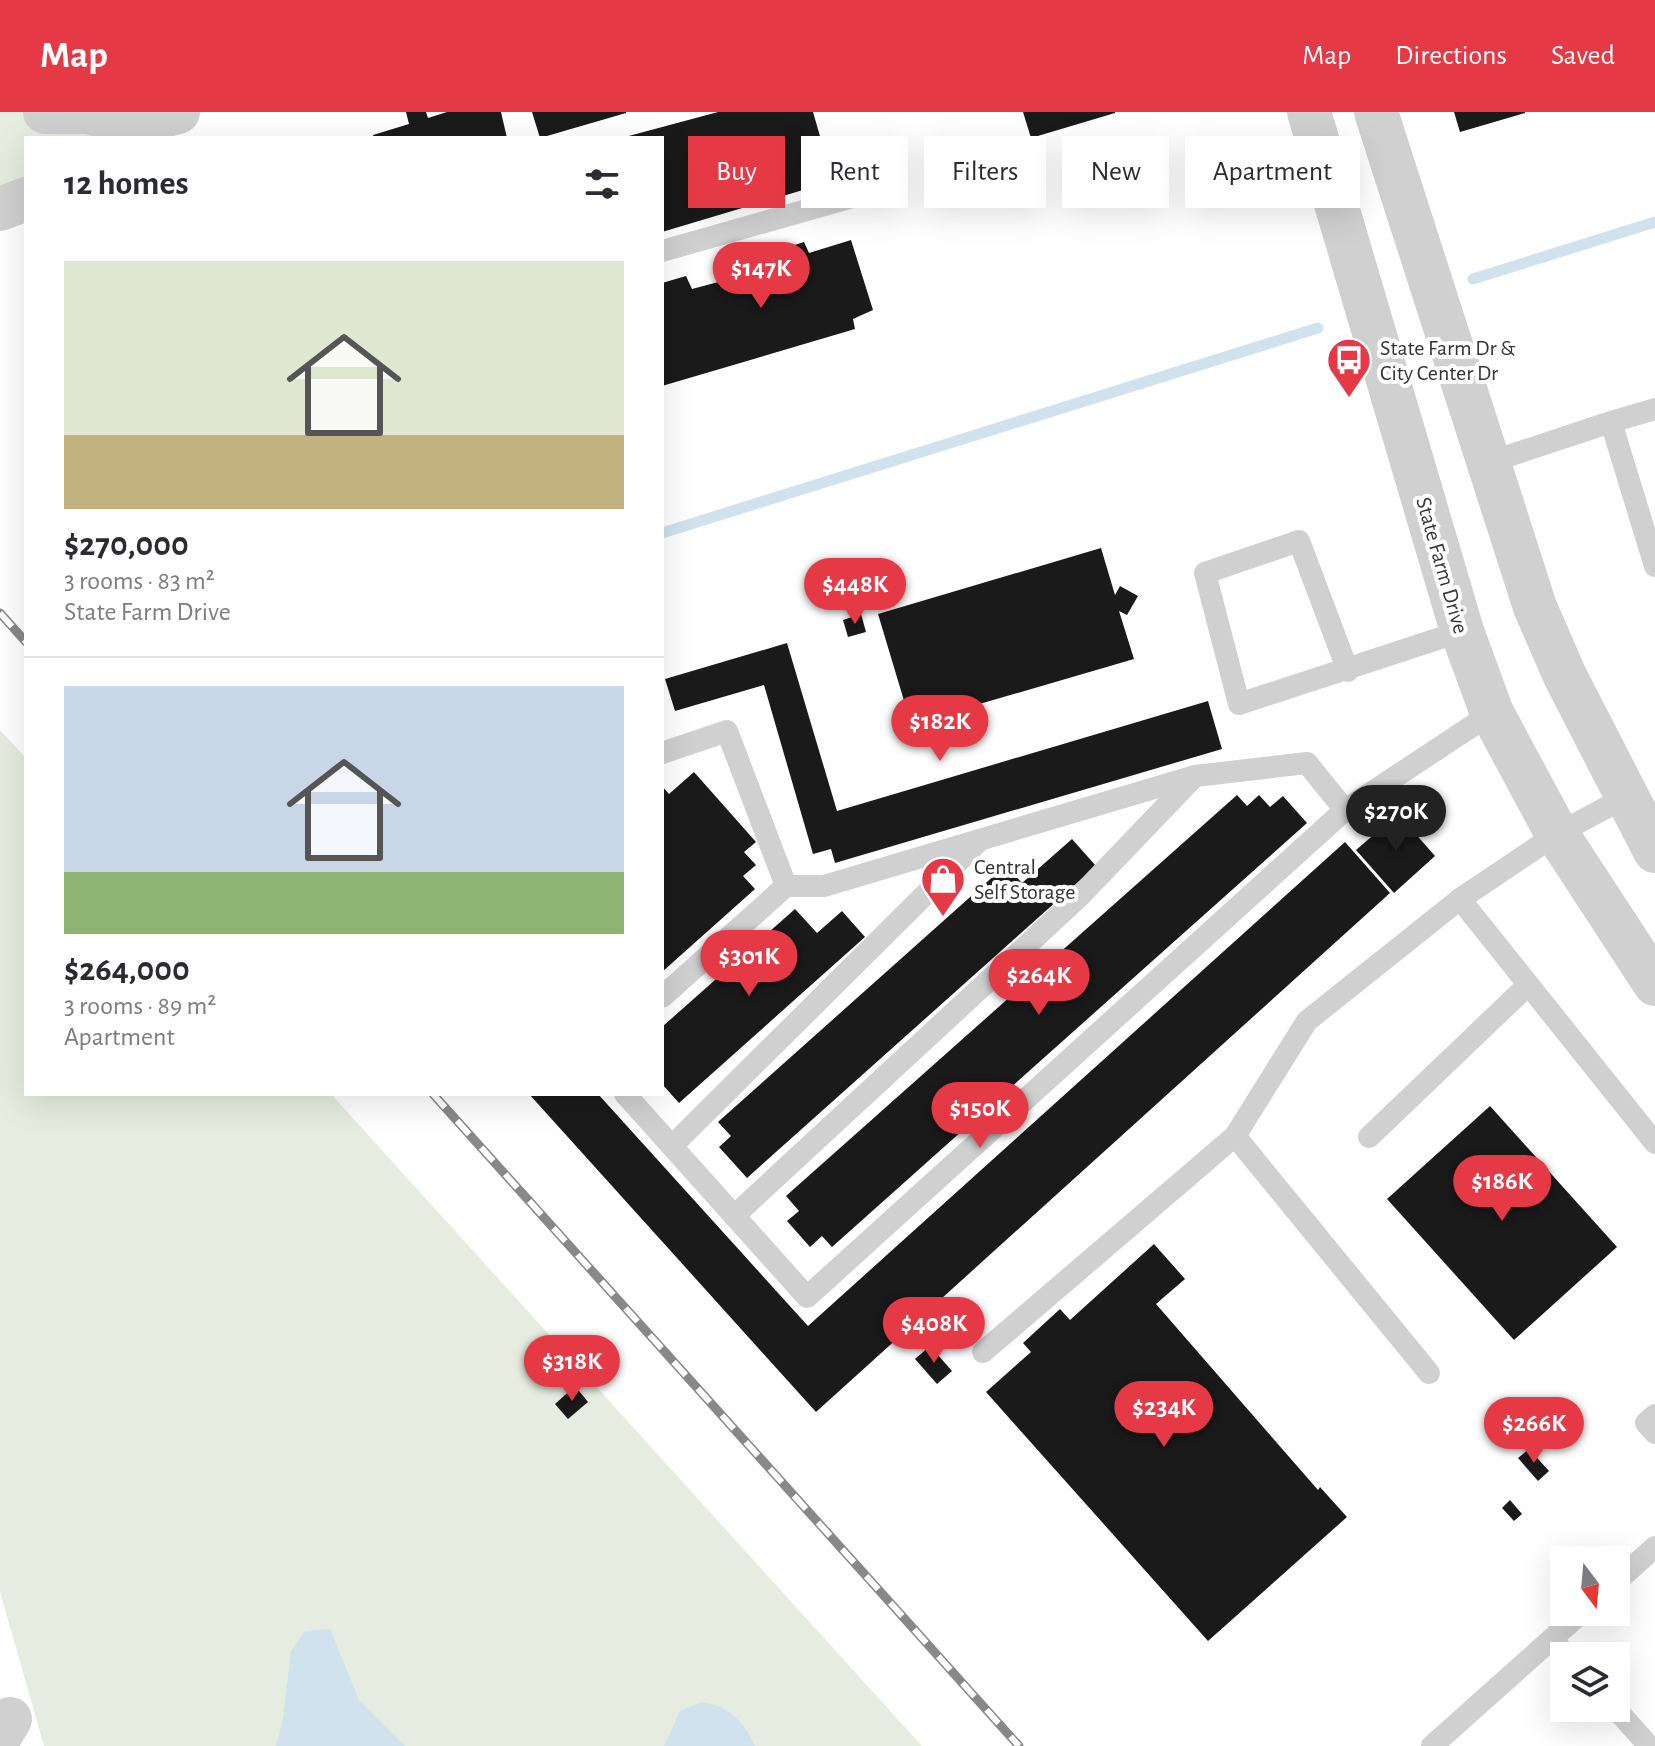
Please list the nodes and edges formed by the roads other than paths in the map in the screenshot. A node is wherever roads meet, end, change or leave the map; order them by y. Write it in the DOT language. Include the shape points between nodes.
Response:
graph roads {
  1 [pos="45,112"];
  2 [pos="178,112"];
  3 [pos="1309,112"];
  4 [pos="1376,112"];
  5 [pos="129,131"];
  6 [pos="24,200"];
  7 [pos="814,208"];
  8 [pos="0,209"];
  9 [pos="664,250"];
  10 [pos="1655,409"];
  11 [pos="1611,422"];
  12 [pos="1487,463"];
  13 [pos="1655,566"];
  14 [pos="1462,631"];
  15 [pos="1348,671"];
  16 [pos="1492,713"];
  17 [pos="664,752"];
  18 [pos="1195,776"];
  19 [pos="1626,797"];
  20 [pos="1345,810"];
  21 [pos="1557,834"];
  22 [pos="979,841"];
  23 [pos="1655,851"];
  24 [pos="786,886"];
  25 [pos="1460,899"];
  26 [pos="1655,984"];
  27 [pos="1528,985"];
  28 [pos="664,995"];
  29 [pos="627,1096"];
  30 [pos="1235,1136"];
  31 [pos="1369,1137"];
  32 [pos="1655,1143"];
  33 [pos="672,1146"];
  34 [pos="734,1216"];
  35 [pos="983,1352"];
  36 [pos="1429,1373"];
  37 [pos="1655,1415"];
  38 [pos="1655,1433"];
  39 [pos="1655,1547"];
  40 [pos="1630,1569"];
  41 [pos="1550,1656"];
  42 [pos="1628,1722"];
  43 [pos="1432,1746"];
  44 [pos="1649,1746"];
  1 -- 5 [label="street" via="88,112"];
  2 -- 5 [label="street"];
  3 -- 14 [label="street, State Farm Drive"];
  4 -- 12 [label="street"];
  6 -- 8 [label="street"];
  7 -- 9 [label="lane"];
  10 -- 11 [label="lane"];
  11 -- 12 [label="lane"];
  11 -- 13 [label="lane"];
  12 -- 19 [label="street" via="1535,607"];
  14 -- 15 [label="lane"];
  14 -- 16 [label="street, State Farm Drive"];
  15 -- 15 [label="lane" via="1299,541 1205,573 1239,704"];
  16 -- 20 [label="lane"];
  16 -- 21 [label="street, State Farm Drive"];
  17 -- 24 [label="lane" via="727,731"];
  18 -- 20 [label="lane" via="1307,763"];
  18 -- 22 [label="lane"];
  18 -- 34 [label="lane" via="1080,896"];
  19 -- 21 [label="lane"];
  19 -- 23 [label="street"];
  20 -- 34 [label="lane" via="807,1297"];
  21 -- 25 [label="lane"];
  21 -- 26 [label="street, State Farm Drive"];
  22 -- 24 [label="lane" via="824,886"];
  22 -- 33 [label="lane"];
  24 -- 28 [label="lane"];
  25 -- 27 [label="lane"];
  25 -- 30 [label="lane" via="1307,1021"];
  27 -- 31 [label="lane"];
  27 -- 32 [label="lane"];
  29 -- 33 [label="lane"];
  30 -- 35 [label="lane"];
  30 -- 36 [label="lane"];
  33 -- 34 [label="lane"];
  37 -- 38 [label="lane" via="1646,1423"];
  39 -- 40 [label="lane"];
  41 -- 43 [label="lane"];
  42 -- 44 [label="lane"];
}
